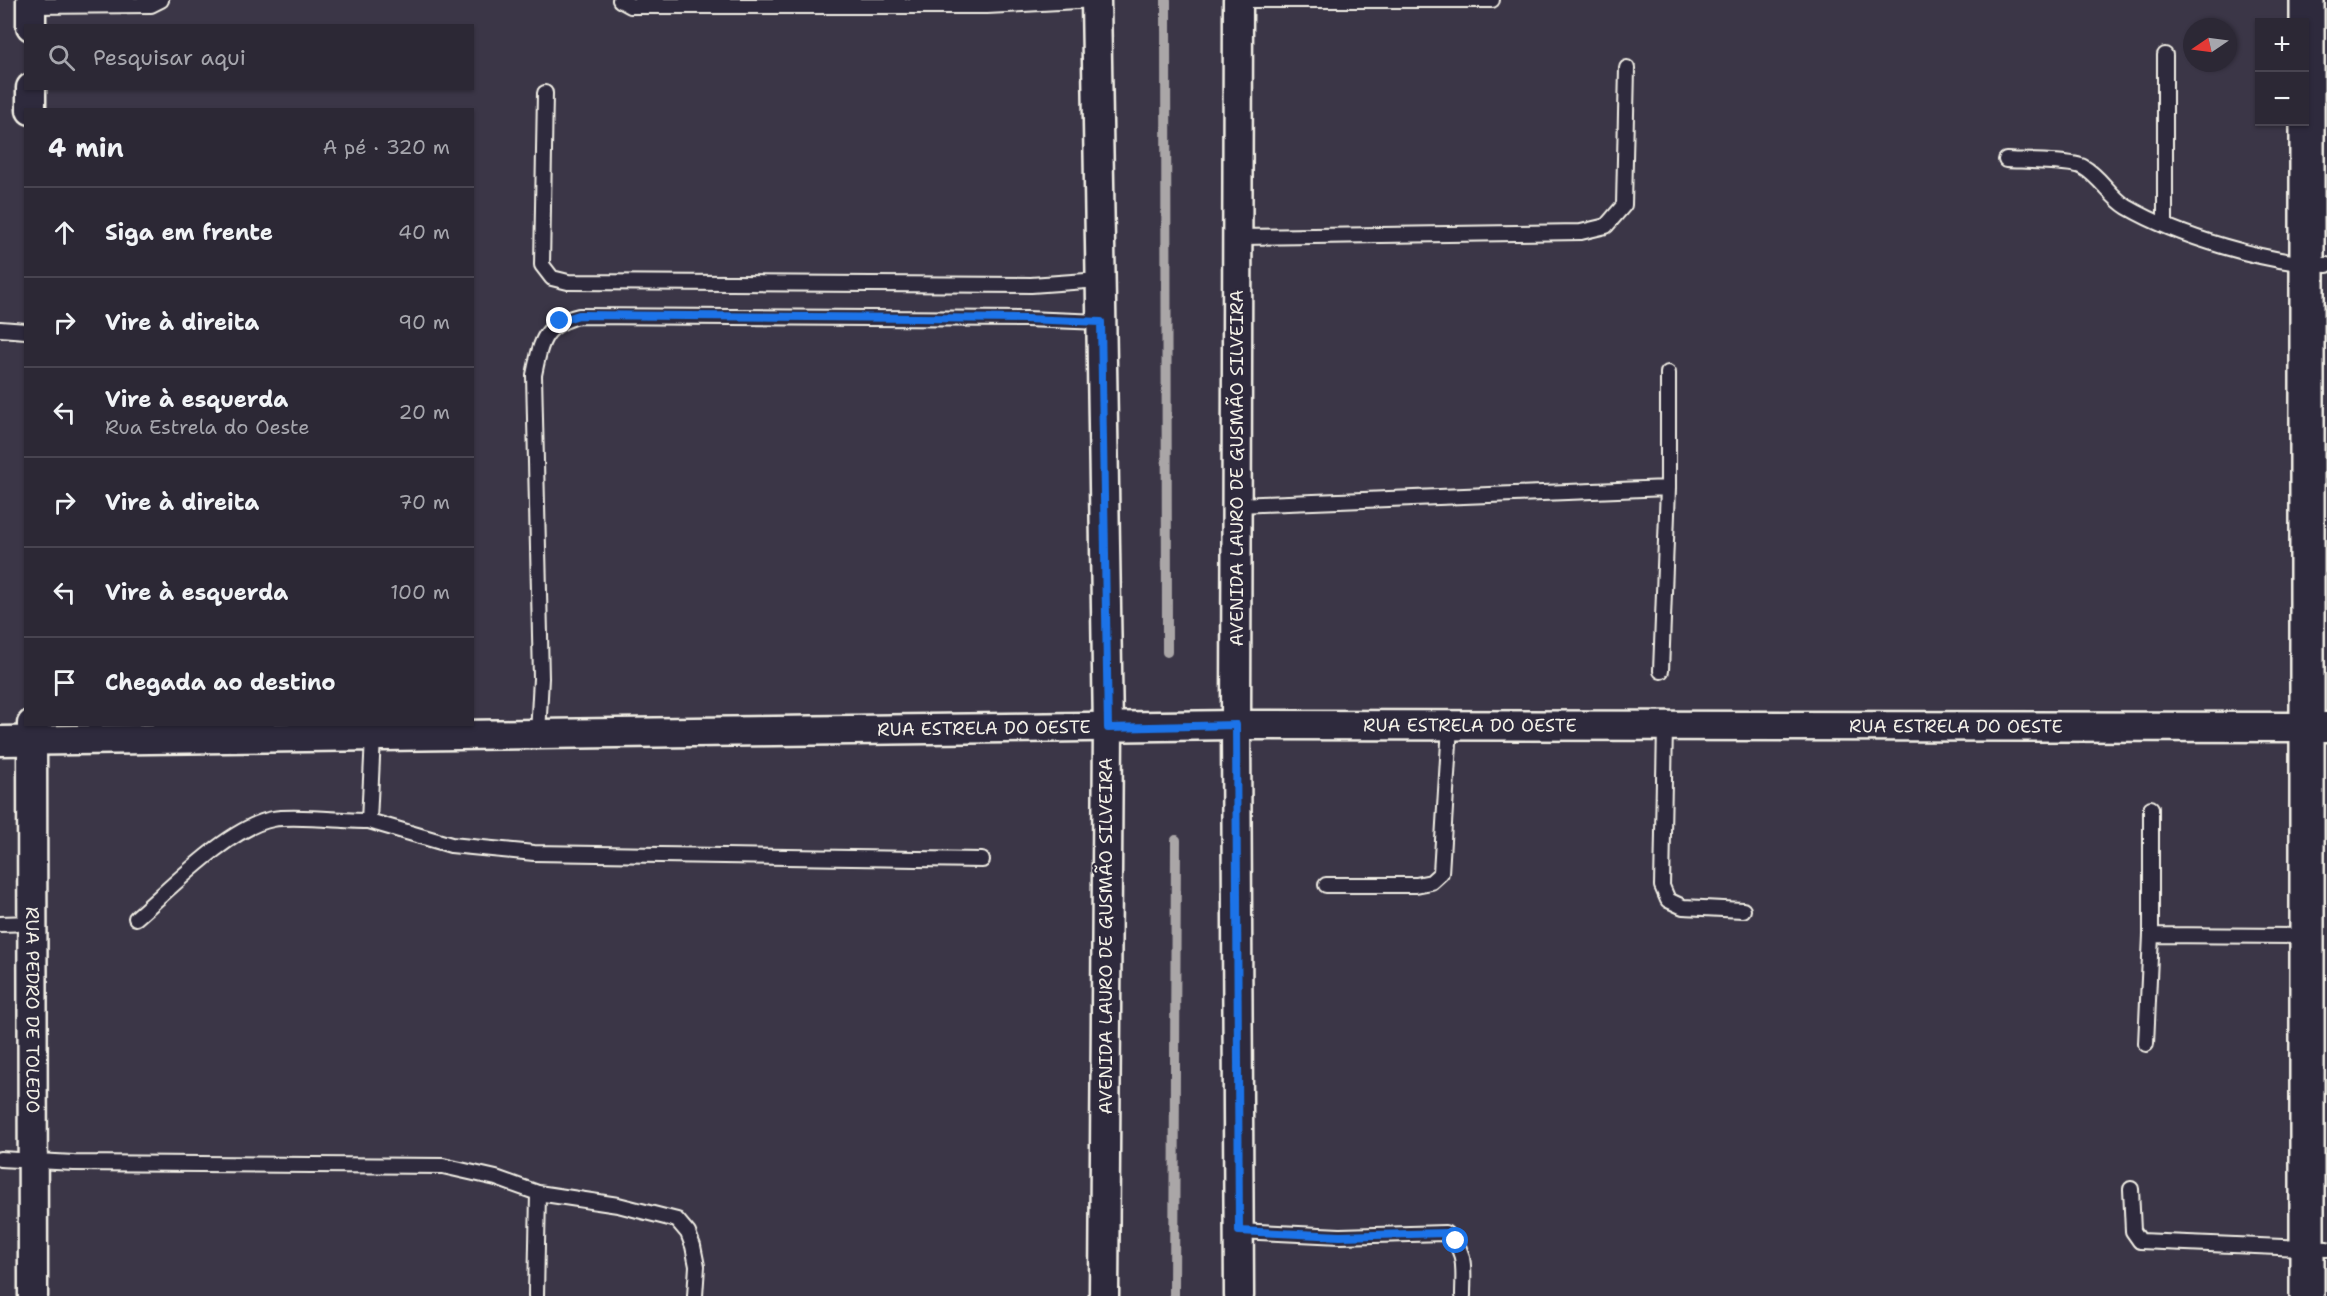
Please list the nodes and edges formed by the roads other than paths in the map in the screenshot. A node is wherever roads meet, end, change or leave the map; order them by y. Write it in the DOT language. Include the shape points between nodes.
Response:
graph roads {
  1 [pos="161,0"];
  2 [pos="620,0"];
  3 [pos="1096,0"];
  4 [pos="1238,0"];
  5 [pos="1243,0"];
  6 [pos="1492,0"];
  7 [pos="2310,0"];
  8 [pos="31,10"];
  9 [pos="2165,55"];
  10 [pos="1628,68"];
  11 [pos="31,90"];
  12 [pos="545,93"];
  13 [pos="31,108"];
  14 [pos="2006,160"];
  15 [pos="2165,225"];
  16 [pos="1238,237"];
  17 [pos="2317,264"];
  18 [pos="1101,280"];
  19 [pos="1101,322"];
  20 [pos="0,329"];
  21 [pos="24,330"];
  22 [pos="1668,373"];
  23 [pos="1668,488"];
  24 [pos="1237,505"];
  25 [pos="1661,671"];
  26 [pos="1236,725"];
  27 [pos="1449,726"];
  28 [pos="1665,727"];
  29 [pos="2317,727"];
  30 [pos="1108,728"];
  31 [pos="432,730"];
  32 [pos="32,733"];
  33 [pos="538,734"];
  34 [pos="372,737"];
  35 [pos="0,741"];
  36 [pos="2151,808"];
  37 [pos="369,821"];
  38 [pos="982,860"];
  39 [pos="1326,885"];
  40 [pos="1743,910"];
  41 [pos="136,918"];
  42 [pos="32,923"];
  43 [pos="0,924"];
  44 [pos="2151,935"];
  45 [pos="2307,936"];
  46 [pos="2146,1044"];
  47 [pos="0,1159"];
  48 [pos="32,1161"];
  49 [pos="2132,1189"];
  50 [pos="538,1193"];
  51 [pos="1239,1231"];
  52 [pos="2317,1248"];
  53 [pos="33,1296"];
  54 [pos="536,1296"];
  55 [pos="695,1296"];
  56 [pos="1104,1296"];
  57 [pos="1239,1296"];
  58 [pos="1463,1296"];
  59 [pos="2307,1296"];
  1 -- 8 [label="lane" via="151,4"];
  2 -- 3 [label="lane" via="631,6 987,6"];
  3 -- 18 [label="street, AVENIDA LAURO DE GUSMÃO SILVEIRA"];
  4 -- 16 [label="street, AVENIDA LAURO DE GUSMÃO SILVEIRA"];
  5 -- 6 [label="lane"];
  7 -- 17 [label="street"];
  9 -- 15 [label="lane"];
  10 -- 16 [label="lane" via="1624,206 1606,226 1581,232"];
  11 -- 13 [label="street"];
  12 -- 18 [label="lane" via="542,265 552,278 568,282 1019,285"];
  14 -- 15 [label="lane" via="2081,166 2104,183 2124,206"];
  15 -- 17 [label="lane" via="2227,247"];
  16 -- 24 [label="street, AVENIDA LAURO DE GUSMÃO SILVEIRA"];
  17 -- 29 [label="street"];
  18 -- 19 [label="street, AVENIDA LAURO DE GUSMÃO SILVEIRA"];
  19 -- 30 [label="street, AVENIDA LAURO DE GUSMÃO SILVEIRA"];
  19 -- 33 [label="lane" via="579,315 560,321 545,334 534,375 541,678"];
  20 -- 21 [label="lane"];
  22 -- 23 [label="lane"];
  23 -- 24 [label="lane"];
  23 -- 25 [label="lane"];
  24 -- 26 [label="street, AVENIDA LAURO DE GUSMÃO SILVEIRA"];
  26 -- 27 [label="street, RUA ESTRELA DO OESTE"];
  26 -- 30 [label="street, RUA ESTRELA DO OESTE"];
  26 -- 51 [label="street, AVENIDA LAURO DE GUSMÃO SILVEIRA"];
  27 -- 28 [label="street, RUA ESTRELA DO OESTE"];
  27 -- 39 [label="lane" via="1441,873 1431,882 1416,885"];
  28 -- 29 [label="street, RUA ESTRELA DO OESTE"];
  28 -- 40 [label="lane" via="1662,886 1668,900 1683,907"];
  29 -- 45 [label="street"];
  30 -- 33 [label="street, RUA ESTRELA DO OESTE"];
  30 -- 56 [label="street, AVENIDA LAURO DE GUSMÃO SILVEIRA"];
  31 -- 33 [label="street, RUA ESTRELA DO OESTE"];
  31 -- 34 [label="street, RUA ESTRELA DO OESTE"];
  32 -- 34 [label="street, RUA ESTRELA DO OESTE"];
  32 -- 35 [label="street, RUA ESTRELA DO OESTE"];
  32 -- 42 [label="street, RUA PEDRO DE TOLEDO"];
  34 -- 37 [label="lane"];
  36 -- 44 [label="lane"];
  37 -- 38 [label="lane" via="451,845 534,853"];
  37 -- 41 [label="lane" via="273,819 250,827 226,841"];
  42 -- 43 [label="lane"];
  42 -- 48 [label="street, RUA PEDRO DE TOLEDO"];
  44 -- 45 [label="lane"];
  44 -- 46 [label="lane"];
  45 -- 52 [label="street"];
  47 -- 48 [label="lane"];
  48 -- 50 [label="lane" via="443,1166"];
  48 -- 53 [label="street, RUA PEDRO DE TOLEDO"];
  49 -- 52 [label="lane" via="2133,1231 2140,1241"];
  50 -- 54 [label="lane"];
  50 -- 55 [label="lane" via="618,1204 677,1221 693,1246 697,1266"];
  51 -- 57 [label="street, AVENIDA LAURO DE GUSMÃO SILVEIRA"];
  51 -- 58 [label="lane" via="1340,1236 1445,1233 1456,1241 1463,1258"];
  52 -- 59 [label="street"];
}
